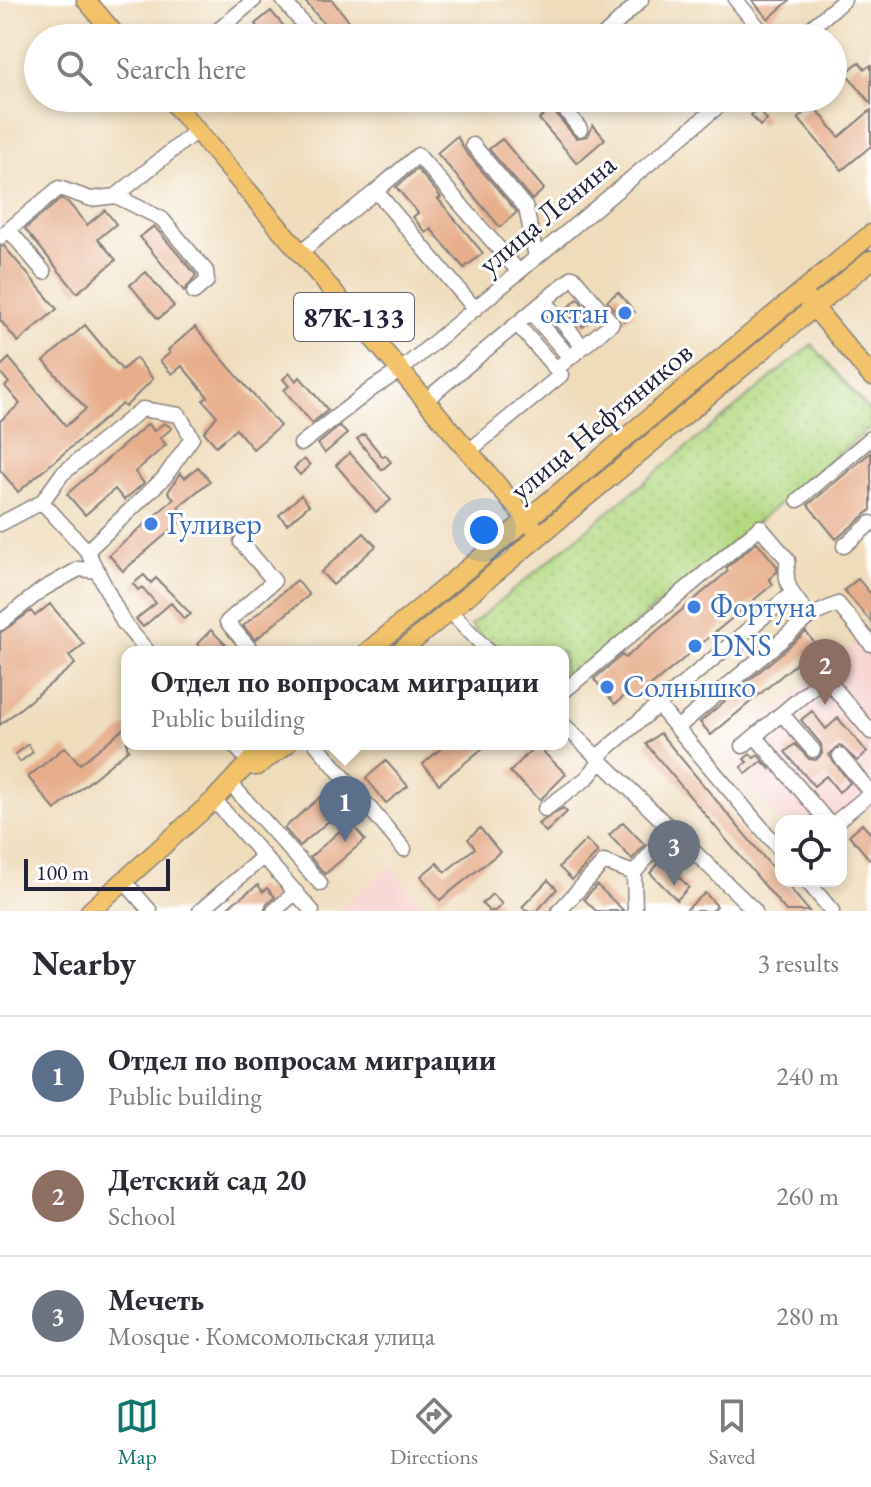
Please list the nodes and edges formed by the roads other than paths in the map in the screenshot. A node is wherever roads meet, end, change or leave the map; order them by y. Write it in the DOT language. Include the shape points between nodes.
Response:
graph roads {
  1 [pos="86,0"];
  2 [pos="254,0"];
  3 [pos="283,0"];
  4 [pos="641,0"];
  5 [pos="736,0"];
  6 [pos="844,0"];
  7 [pos="106,24"];
  8 [pos="226,24"];
  9 [pos="303,24"];
  10 [pos="616,24"];
  11 [pos="756,24"];
  12 [pos="816,24"];
  13 [pos="180,112"];
  14 [pos="567,112"];
  15 [pos="711,112"];
  16 [pos="580,129"];
  17 [pos="196,131"];
  18 [pos="473,145"];
  19 [pos="376,191"];
  20 [pos="116,196"];
  21 [pos="4,234"];
  22 [pos="871,234"];
  23 [pos="299,253"];
  24 [pos="536,257"];
  25 [pos="871,260"];
  26 [pos="44,272"];
  27 [pos="519,272"];
  28 [pos="194,292"];
  29 [pos="801,292"];
  30 [pos="545,301"];
  31 [pos="814,308"];
  32 [pos="475,309"];
  33 [pos="531,312"];
  34 [pos="517,324"];
  35 [pos="583,347"];
  36 [pos="570,358"];
  37 [pos="556,369"];
  38 [pos="401,370"];
  39 [pos="871,376"];
  40 [pos="426,400"];
  41 [pos="871,438"];
  42 [pos="301,444"];
  43 [pos="469,451"];
  44 [pos="798,500"];
  45 [pos="42,502"];
  46 [pos="527,519"];
  47 [pos="871,523"];
  48 [pos="0,524"];
  49 [pos="540,536"];
  50 [pos="241,542"];
  51 [pos="844,546"];
  52 [pos="87,551"];
  53 [pos="98,571"];
  54 [pos="792,593"];
  55 [pos="450,611"];
  56 [pos="810,616"];
  57 [pos="0,623"];
  58 [pos="871,644"];
  59 [pos="143,646"];
  60 [pos="248,646"];
  61 [pos="374,646"];
  62 [pos="407,646"];
  63 [pos="483,646"];
  64 [pos="569,687"];
  65 [pos="658,705"];
  66 [pos="782,714"];
  67 [pos="677,728"];
  68 [pos="569,730"];
  69 [pos="871,732"];
  70 [pos="755,736"];
  71 [pos="743,746"];
  72 [pos="238,750"];
  73 [pos="262,750"];
  74 [pos="277,750"];
  75 [pos="321,750"];
  76 [pos="813,750"];
  77 [pos="840,756"];
  78 [pos="599,759"];
  79 [pos="252,765"];
  80 [pos="231,784"];
  81 [pos="871,793"];
  82 [pos="214,800"];
  83 [pos="545,809"];
  84 [pos="822,815"];
  85 [pos="844,815"];
  86 [pos="671,829"];
  87 [pos="775,844"];
  88 [pos="404,849"];
  89 [pos="264,856"];
  90 [pos="634,873"];
  91 [pos="125,882"];
  92 [pos="320,883"];
  93 [pos="812,887"];
  94 [pos="296,892"];
  95 [pos="90,911"];
  96 [pos="150,911"];
  97 [pos="200,911"];
  98 [pos="274,911"];
  99 [pos="312,911"];
  100 [pos="559,911"];
  101 [pos="635,911"];
  102 [pos="755,911"];
  103 [pos="832,911"];
  1 -- 7 [label="main road"];
  2 -- 8 [label="street"];
  3 -- 9 [label="street"];
  4 -- 10 [label="street"];
  5 -- 11 [label="street"];
  6 -- 12 [label="street"];
  13 -- 17 [label="main road, 87К-133"];
  14 -- 16 [label="street"];
  15 -- 24 [label="street, улица Ленина"];
  17 -- 20 [label="street"];
  17 -- 23 [label="main road, 87К-133"];
  18 -- 24 [label="street" via="526,208"];
  19 -- 23 [label="street"];
  19 -- 27 [label="street" via="418,155"];
  19 -- 32 [label="street"];
  20 -- 21 [label="street" via="91,199 59,188"];
  20 -- 28 [label="street" via="162,219 206,271 207,281"];
  21 -- 26 [label="street"];
  22 -- 29 [label="main road, улица Нефтяников"];
  23 -- 38 [label="main road, 87К-133"];
  24 -- 27 [label="street, улица Ленина"];
  25 -- 31 [label="main road, улица Нефтяников"];
  27 -- 32 [label="street, улица Ленина"];
  29 -- 31 [label="main road"];
  29 -- 46 [label="main road, улица Нефтяников"];
  30 -- 33 [label="street"];
  30 -- 35 [label="street"];
  30 -- 35 [label="street" via="573,277 612,323"];
  31 -- 39 [label="main road"];
  31 -- 49 [label="main road, улица Нефтяников"];
  32 -- 38 [label="street, улица Ленина"];
  33 -- 34 [label="street"];
  33 -- 36 [label="street"];
  34 -- 37 [label="street"];
  34 -- 40 [label="street"];
  35 -- 36 [label="street"];
  36 -- 37 [label="street"];
  37 -- 43 [label="street" via="561,375"];
  38 -- 40 [label="main road, 87К-133"];
  38 -- 42 [label="street, улица Ленина"];
  40 -- 43 [label="main road, 87К-133"];
  41 -- 44 [label="street"];
  43 -- 46 [label="main road, 87К-133"];
  45 -- 48 [label="street"];
  45 -- 52 [label="street"];
  45 -- 52 [label="street" via="62,474 142,409 179,415 192,438 164,478"];
  46 -- 49 [label="main road, 87К-133"];
  46 -- 61 [label="main road, улица Нефтяников"];
  47 -- 51 [label="street"];
  49 -- 55 [label="main road, улица Нефтяников"];
  50 -- 60 [label="street" via="274,581 227,622"];
  52 -- 53 [label="street"];
  53 -- 57 [label="street" via="79,569"];
  53 -- 59 [label="street" via="123,622"];
  54 -- 56 [label="street"];
  54 -- 64 [label="street" via="784,577 788,560 760,527"];
  54 -- 65 [label="street"];
  55 -- 62 [label="main road, улица Нефтяников"];
  55 -- 63 [label="street"];
  56 -- 58 [label="street" via="838,604"];
  56 -- 67 [label="street"];
  65 -- 67 [label="street"];
  65 -- 78 [label="street"];
  66 -- 69 [label="street" via="825,677"];
  66 -- 70 [label="street"];
  66 -- 76 [label="street"];
  67 -- 87 [label="street"];
  68 -- 78 [label="street"];
  70 -- 71 [label="street"];
  70 -- 84 [label="street"];
  72 -- 79 [label="street"];
  73 -- 79 [label="main road"];
  74 -- 79 [label="main road"];
  75 -- 88 [label="street"];
  77 -- 81 [label="street"];
  78 -- 83 [label="street" via="587,778"];
  78 -- 86 [label="street"];
  79 -- 80 [label="main road"];
  80 -- 82 [label="main road"];
  80 -- 92 [label="street"];
  81 -- 85 [label="street"];
  82 -- 89 [label="street"];
  82 -- 91 [label="main road"];
  86 -- 90 [label="street"];
  86 -- 102 [label="street"];
  89 -- 94 [label="street"];
  89 -- 97 [label="street"];
  90 -- 100 [label="street" via="604,862"];
  90 -- 101 [label="street"];
  91 -- 95 [label="main road"];
  91 -- 96 [label="street"];
  93 -- 103 [label="street"];
  94 -- 98 [label="street"];
  94 -- 99 [label="street"];
}
